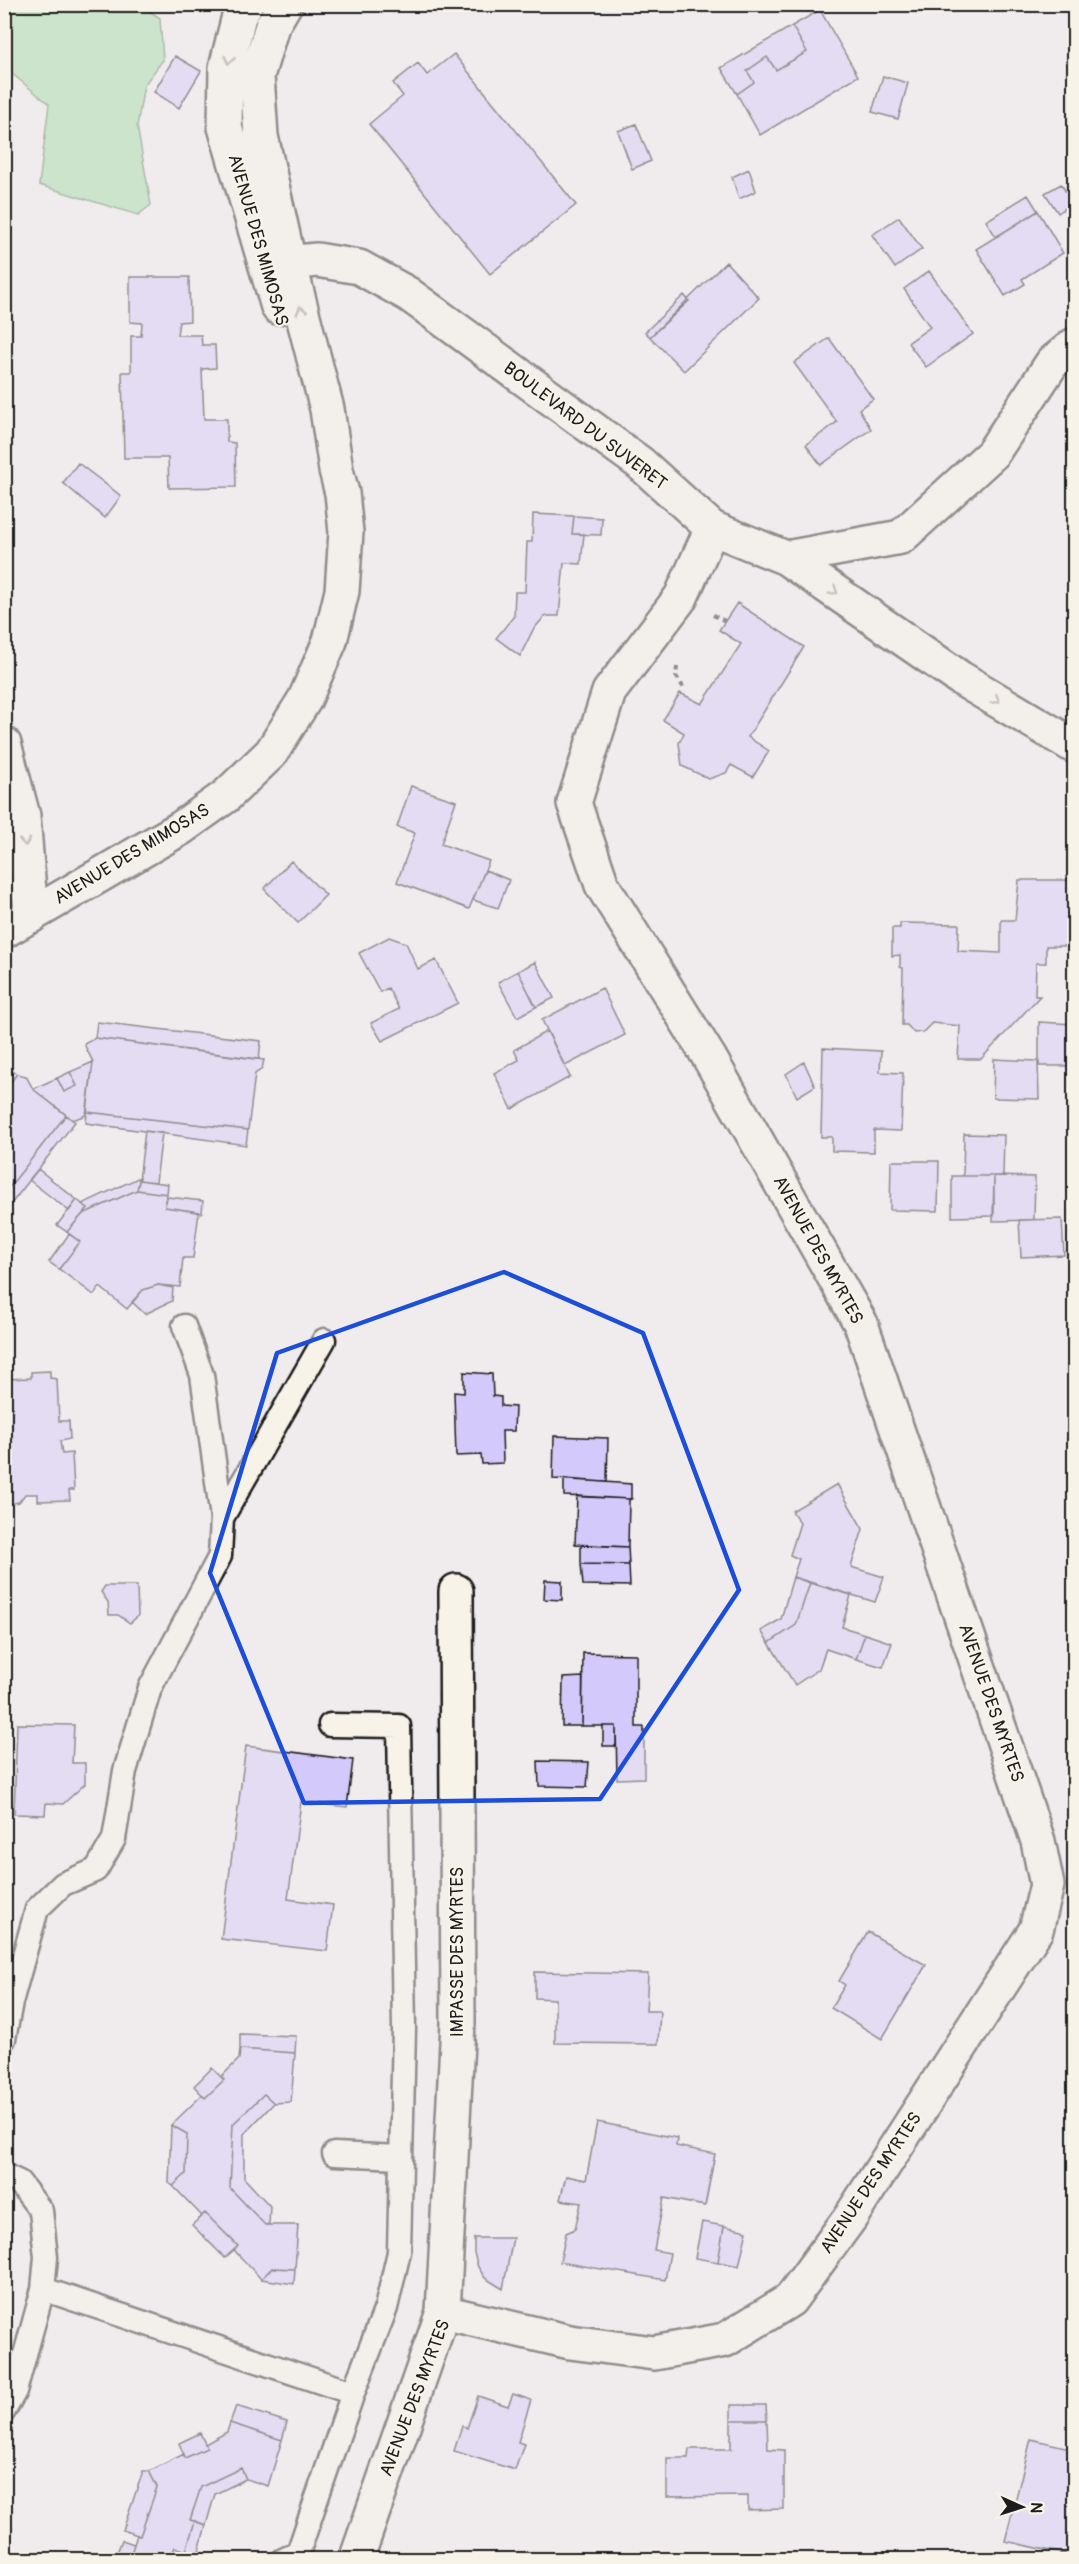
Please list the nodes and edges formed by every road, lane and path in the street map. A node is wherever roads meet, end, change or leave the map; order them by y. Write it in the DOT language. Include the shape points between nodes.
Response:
graph roads {
  1 [pos="246,4"];
  2 [pos="285,4"];
  3 [pos="278,264"];
  4 [pos="1074,345"];
  5 [pos="712,528"];
  6 [pos="786,558"];
  7 [pos="4,744"];
  8 [pos="1074,746"];
  9 [pos="18,924"];
  10 [pos="184,1326"];
  11 [pos="324,1340"];
  12 [pos="222,1518"];
  13 [pos="456,1591"];
  14 [pos="330,1725"];
  15 [pos="8,2001"];
  16 [pos="4,2039"];
  17 [pos="334,2154"];
  18 [pos="400,2157"];
  19 [pos="4,2175"];
  20 [pos="43,2289"];
  21 [pos="443,2312"];
  22 [pos="353,2393"];
  23 [pos="4,2411"];
  24 [pos="282,2559"];
  25 [pos="356,2559"];
  1 -- 3 [label="street, AVENUE DES MIMOSAS, one-way" via="239,16 226,68 225,127"];
  2 -- 3 [label="street, AVENUE DES MIMOSAS" via="272,26 257,76"];
  3 -- 5 [label="street, BOULEVARD DU SUVERET" via="317,260 359,267 408,294 640,463"];
  3 -- 9 [label="street, AVENUE DES MIMOSAS" via="309,408 342,493 346,532 342,591 330,641 305,699 271,753 226,796 181,828"];
  4 -- 6 [label="street" via="1052,363 992,454 902,537"];
  5 -- 6 [label="street, BOULEVARD DU SUVERET"];
  5 -- 21 [label="street, AVENUE DES MYRTES" via="681,597 609,692 574,803 602,885 710,1056 861,1324 1038,1841 1047,1885 1036,1930 850,2218 790,2300 724,2340 654,2353 570,2342"];
  6 -- 8 [label="street, BOULEVARD DU SUVERET, one-way" via="960,678"];
  7 -- 9 [label="street, one-way" via="23,816"];
  10 -- 12 [label="lane" via="202,1375"];
  11 -- 12 [label="lane"];
  12 -- 15 [label="lane" via="220,1556 150,1688 125,1771 114,1839 96,1870 63,1884 37,1909"];
  13 -- 21 [label="street, IMPASSE DES MYRTES" via="458,2023"];
  14 -- 18 [label="lane" via="399,1726 404,2028"];
  15 -- 16 [label="lane"];
  17 -- 18 [label="lane"];
  18 -- 22 [label="lane" via="399,2252 386,2308"];
  19 -- 20 [label="lane" via="20,2182 41,2211 46,2257"];
  20 -- 22 [label="lane"];
  20 -- 23 [label="lane" via="15,2391"];
  21 -- 25 [label="street, AVENUE DES MYRTES"];
  22 -- 24 [label="lane" via="298,2553"];
}
